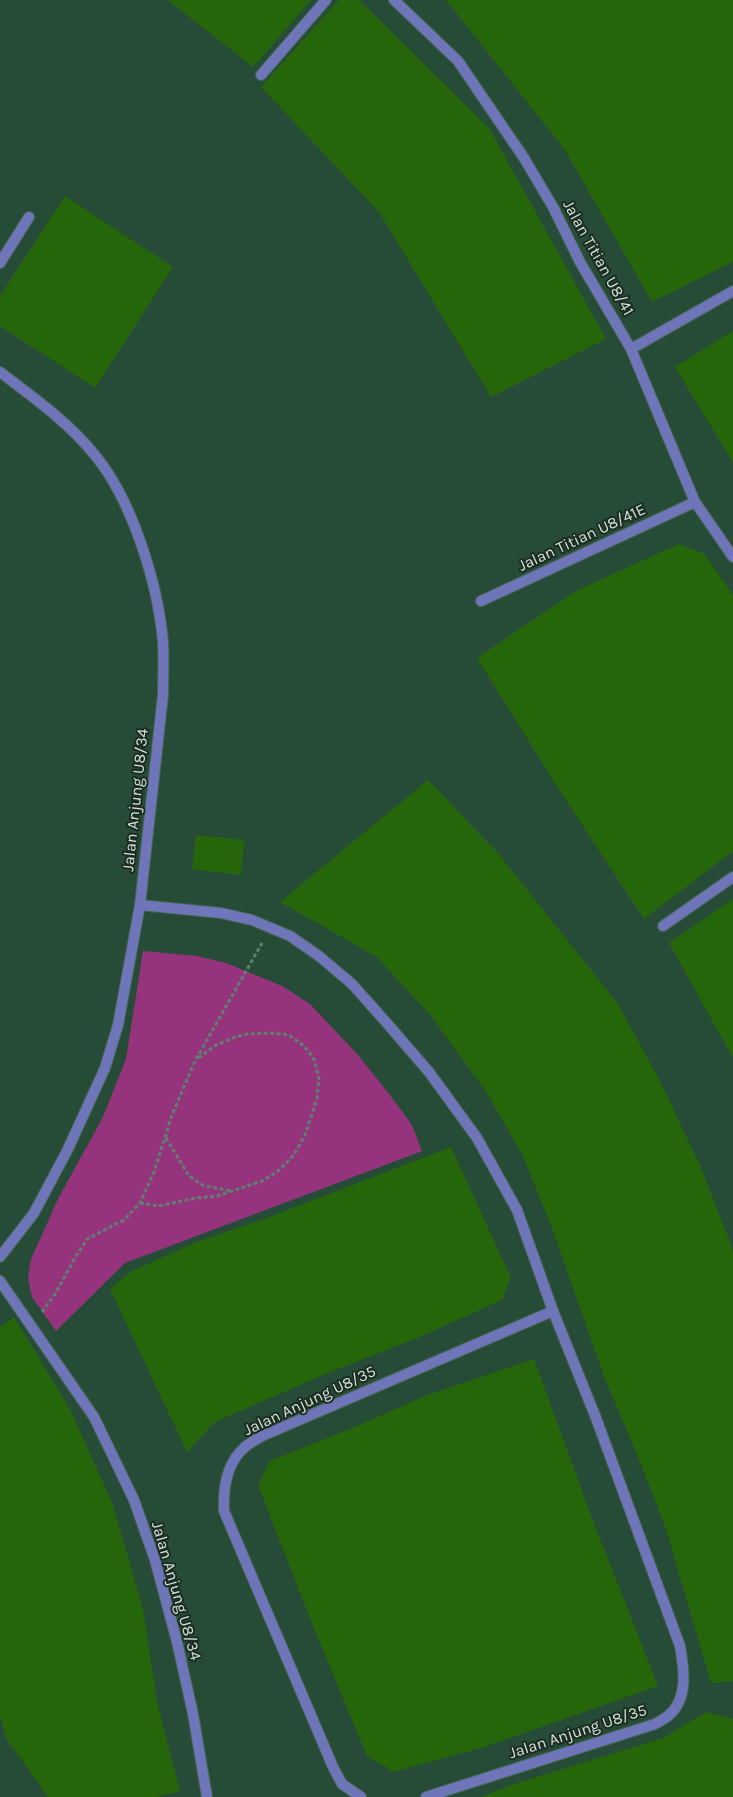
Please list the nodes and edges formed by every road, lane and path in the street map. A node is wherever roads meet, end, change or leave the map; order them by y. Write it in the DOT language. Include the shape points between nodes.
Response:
graph roads {
  1 [pos="326,0"];
  2 [pos="399,2"];
  3 [pos="261,74"];
  4 [pos="29,217"];
  5 [pos="0,263"];
  6 [pos="733,291"];
  7 [pos="631,349"];
  8 [pos="0,372"];
  9 [pos="695,502"];
  10 [pos="733,558"];
  11 [pos="481,601"];
  12 [pos="733,877"];
  13 [pos="140,905"];
  14 [pos="662,926"];
  15 [pos="271,928"];
  16 [pos="195,1061"];
  17 [pos="165,1138"];
  18 [pos="235,1192"];
  19 [pos="140,1203"];
  20 [pos="0,1257"];
  21 [pos="0,1281"];
  22 [pos="554,1311"];
  23 [pos="30,1326"];
  24 [pos="207,1797"];
  25 [pos="361,1797"];
  26 [pos="426,1797"];
  1 -- 3 [label="street"];
  2 -- 7 [label="street, Jalan Titian U8/41" via="458,60 494,112 552,207"];
  4 -- 5 [label="street"];
  6 -- 7 [label="street"];
  7 -- 9 [label="street, Jalan Titian U8/41"];
  8 -- 13 [label="street, Jalan Anjung U8/34" via="38,401 95,455 134,524 150,575 160,617 164,669"];
  9 -- 10 [label="street, Jalan Titian U8/41"];
  9 -- 11 [label="street, Jalan Titian U8/41E"];
  12 -- 14 [label="street"];
  13 -- 15 [label="street, Jalan Anjung U8/35" via="221,913"];
  13 -- 20 [label="street, Jalan Anjung U8/34" via="118,1025 105,1068 34,1213"];
  15 -- 16 [label="path"];
  15 -- 22 [label="street, Jalan Anjung U8/35" via="290,936 319,956 352,984 440,1087 477,1138 517,1210"];
  16 -- 17 [label="path"];
  16 -- 18 [label="path" via="216,1045 235,1037 271,1033 289,1036 304,1046 314,1059 319,1078 317,1098 306,1132 294,1155 262,1182"];
  17 -- 18 [label="path" via="189,1176 204,1186"];
  17 -- 19 [label="path"];
  18 -- 19 [label="path" via="158,1206"];
  19 -- 23 [label="path" via="124,1220 87,1240 56,1294"];
  21 -- 23 [label="street, Jalan Anjung U8/34"];
  22 -- 25 [label="street, Jalan Anjung U8/35" via="262,1436 244,1447 226,1476 224,1511 333,1767 342,1784"];
  22 -- 26 [label="street, Jalan Anjung U8/35" via="680,1646 684,1684 669,1716 654,1724"];
  23 -- 24 [label="street, Jalan Anjung U8/34" via="94,1417 134,1500 155,1560 177,1642"];
}
